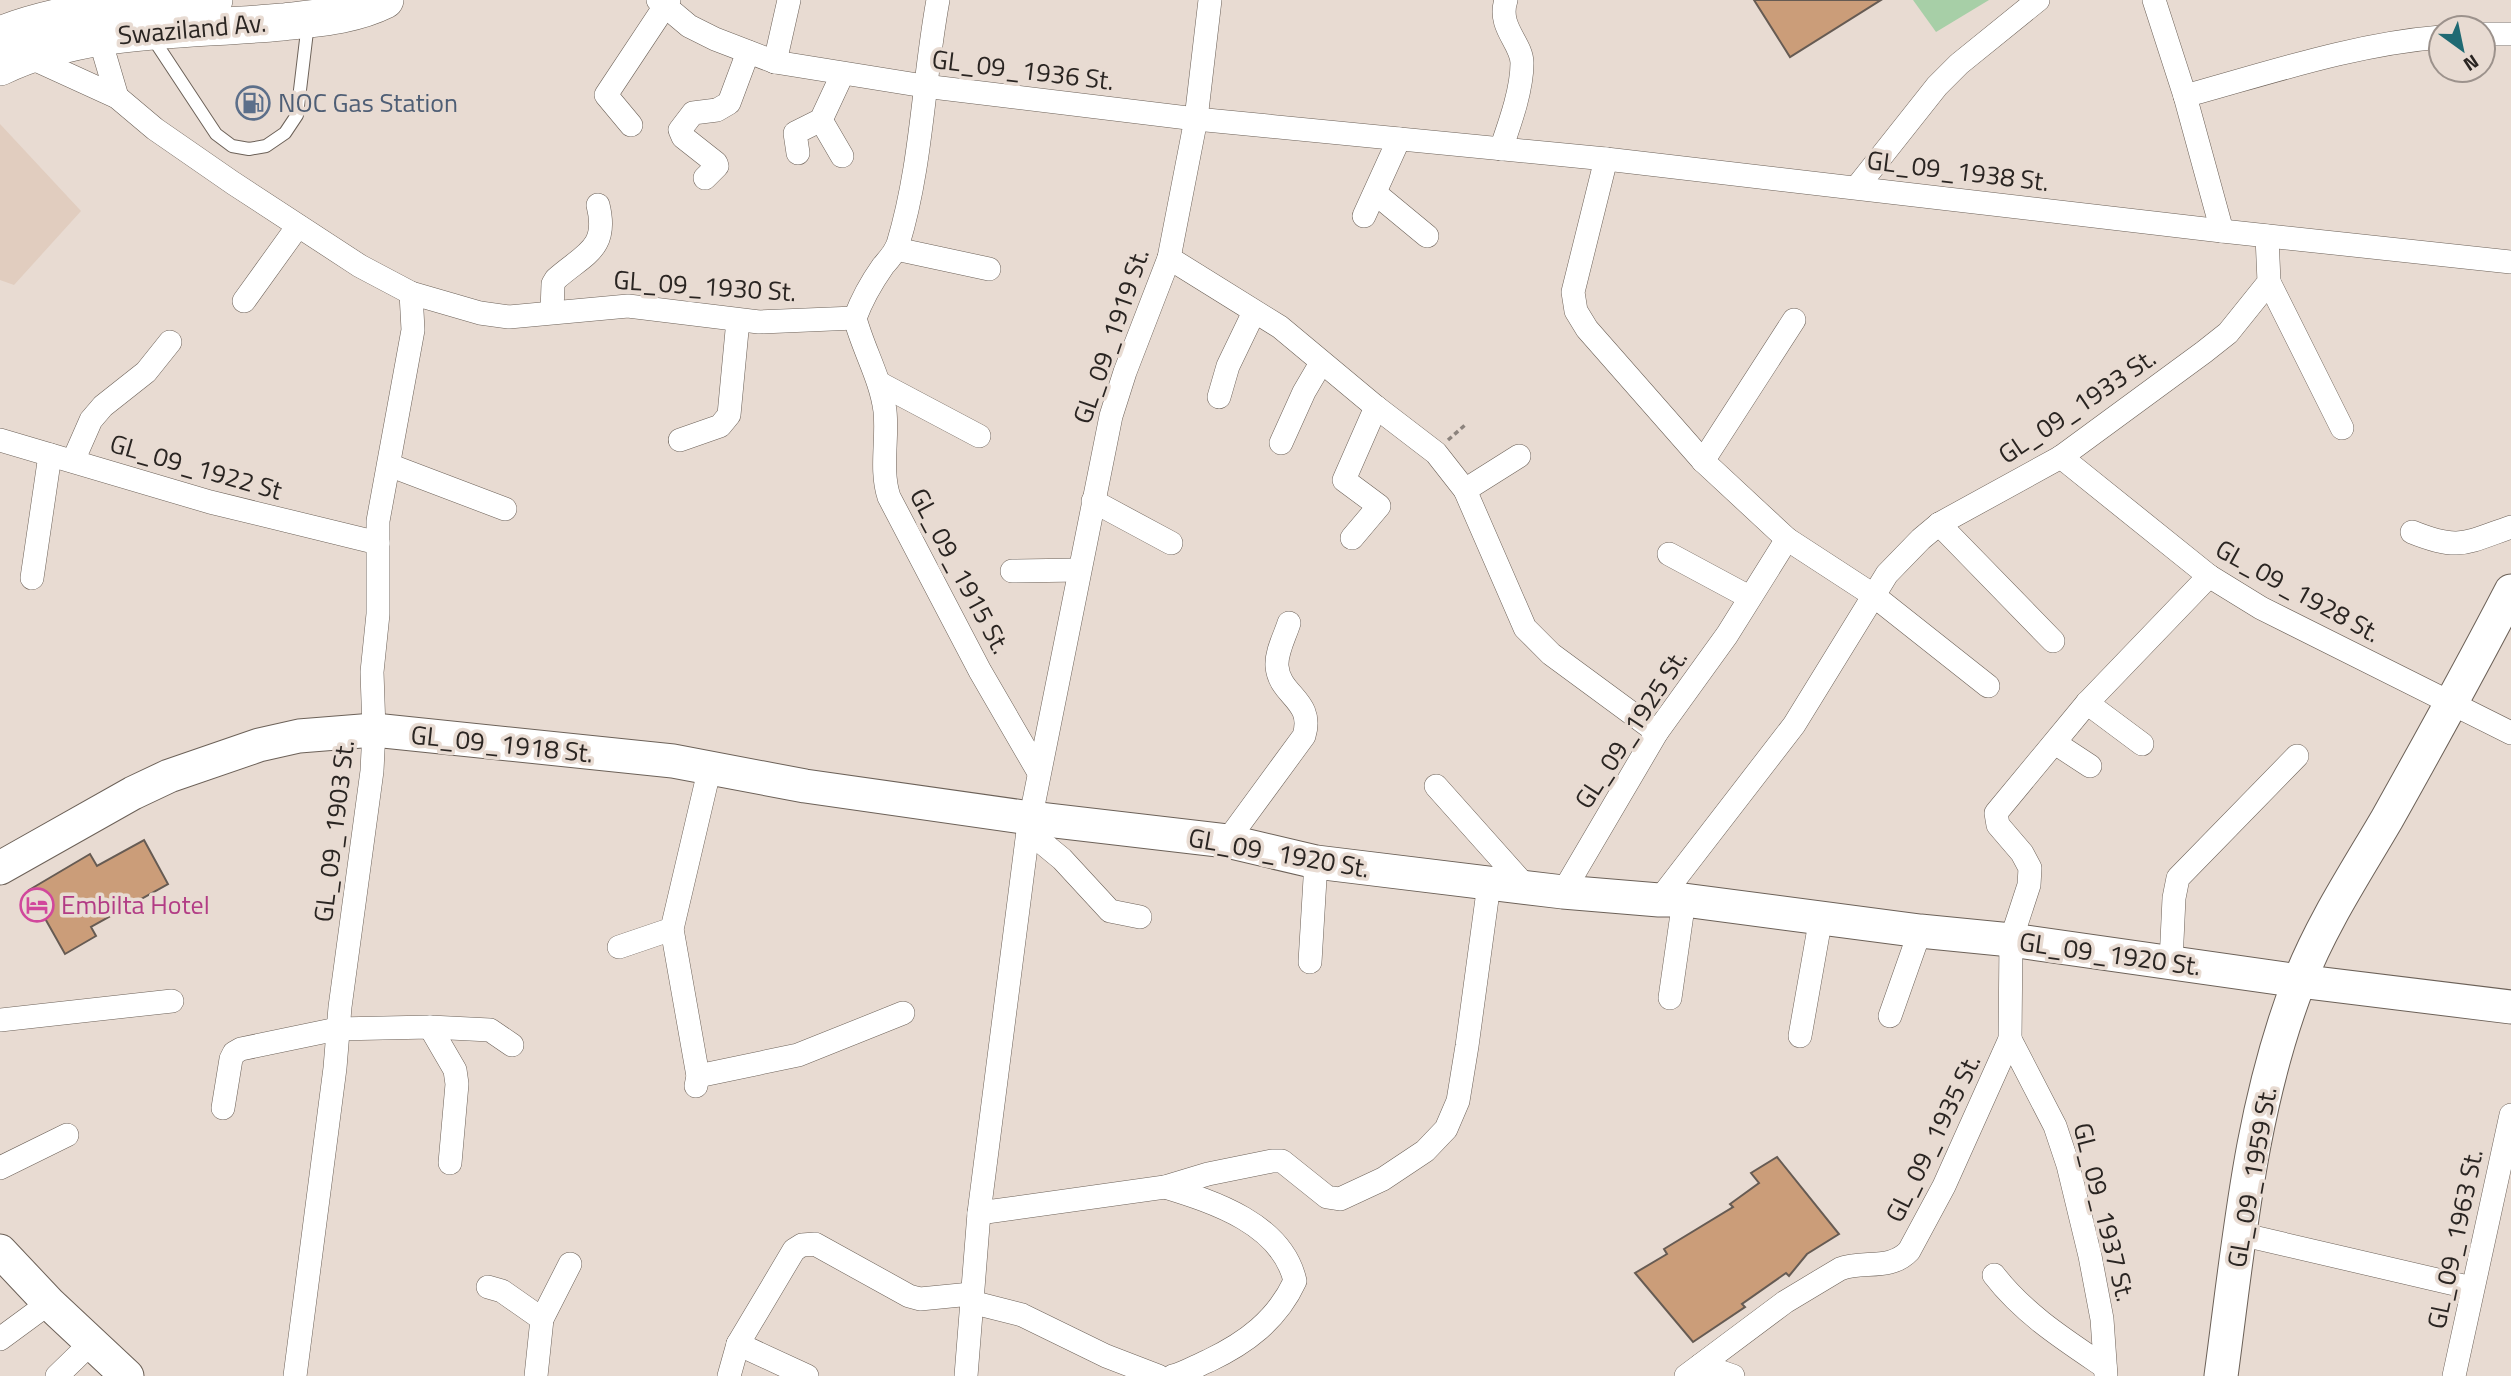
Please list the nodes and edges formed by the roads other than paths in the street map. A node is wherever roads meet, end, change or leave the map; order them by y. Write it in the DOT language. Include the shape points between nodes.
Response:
graph roads {
  1 [pos="214,0"];
  2 [pos="385,0"];
  3 [pos="789,0"];
  4 [pos="938,0"];
  5 [pos="1210,0"];
  6 [pos="1506,0"];
  7 [pos="2038,0"];
  8 [pos="2154,0"];
  9 [pos="664,2"];
  10 [pos="309,19"];
  11 [pos="149,32"];
  12 [pos="99,36"];
  13 [pos="2427,38"];
  14 [pos="7,42"];
  15 [pos="748,52"];
  16 [pos="775,62"];
  17 [pos="842,75"];
  18 [pos="924,86"];
  19 [pos="2185,96"];
  20 [pos="117,97"];
  21 [pos="1196,119"];
  22 [pos="821,120"];
  23 [pos="631,125"];
  24 [pos="1399,139"];
  25 [pos="1501,149"];
  26 [pos="798,153"];
  27 [pos="842,156"];
  28 [pos="1606,159"];
  29 [pos="705,178"];
  30 [pos="1857,187"];
  31 [pos="1375,193"];
  32 [pos="598,205"];
  33 [pos="1364,216"];
  34 [pos="298,226"];
  35 [pos="2222,231"];
  36 [pos="1427,236"];
  37 [pos="2267,236"];
  38 [pos="896,249"];
  39 [pos="1169,258"];
  40 [pos="2511,262"];
  41 [pos="989,269"];
  42 [pos="2269,282"];
  43 [pos="411,293"];
  44 [pos="244,301"];
  45 [pos="552,312"];
  46 [pos="1254,312"];
  47 [pos="855,318"];
  48 [pos="738,320"];
  49 [pos="1794,320"];
  50 [pos="170,342"];
  51 [pos="1321,363"];
  52 [pos="879,383"];
  53 [pos="1219,397"];
  54 [pos="1376,407"];
  55 [pos="2342,428"];
  56 [pos="979,436"];
  57 [pos="0,440"];
  58 [pos="680,440"];
  59 [pos="1281,443"];
  60 [pos="50,455"];
  61 [pos="1519,456"];
  62 [pos="2061,457"];
  63 [pos="73,461"];
  64 [pos="1703,461"];
  65 [pos="389,465"];
  66 [pos="1465,490"];
  67 [pos="1093,501"];
  68 [pos="505,509"];
  69 [pos="1939,524"];
  70 [pos="2511,527"];
  71 [pos="2412,532"];
  72 [pos="1352,538"];
  73 [pos="1787,540"];
  74 [pos="377,543"];
  75 [pos="1171,543"];
  76 [pos="1669,554"];
  77 [pos="1079,570"];
  78 [pos="1012,572"];
  79 [pos="2209,576"];
  80 [pos="32,578"];
  81 [pos="2511,591"];
  82 [pos="1873,595"];
  83 [pos="1749,597"];
  84 [pos="1289,623"];
  85 [pos="2053,641"];
  86 [pos="1988,686"];
  87 [pos="2087,703"];
  88 [pos="2451,705"];
  89 [pos="374,730"];
  90 [pos="1657,732"];
  91 [pos="2511,733"];
  92 [pos="2055,743"];
  93 [pos="2142,744"];
  94 [pos="2297,756"];
  95 [pos="2090,766"];
  96 [pos="710,767"];
  97 [pos="1038,771"];
  98 [pos="1436,786"];
  99 [pos="1029,824"];
  100 [pos="1227,841"];
  101 [pos="1316,862"];
  102 [pos="0,868"];
  103 [pos="1489,884"];
  104 [pos="1527,888"];
  105 [pos="1563,892"];
  106 [pos="1671,900"];
  107 [pos="1140,917"];
  108 [pos="1821,918"];
  109 [pos="672,929"];
  110 [pos="1920,931"];
  111 [pos="2011,940"];
  112 [pos="619,947"];
  113 [pos="1310,962"];
  114 [pos="2172,962"];
  115 [pos="2299,981"];
  116 [pos="1670,998"];
  117 [pos="172,1001"];
  118 [pos="2511,1007"];
  119 [pos="903,1013"];
  120 [pos="1890,1016"];
  121 [pos="0,1020"];
  122 [pos="430,1027"];
  123 [pos="337,1029"];
  124 [pos="1801,1036"];
  125 [pos="2010,1039"];
  126 [pos="512,1045"];
  127 [pos="223,1108"];
  128 [pos="2511,1115"];
  129 [pos="67,1135"];
  130 [pos="450,1163"];
  131 [pos="0,1168"];
  132 [pos="1165,1187"];
  133 [pos="979,1213"];
  134 [pos="2240,1234"];
  135 [pos="0,1251"];
  136 [pos="570,1264"];
  137 [pos="1994,1275"];
  138 [pos="488,1287"];
  139 [pos="2472,1288"];
  140 [pos="971,1298"];
  141 [pos="50,1304"];
  142 [pos="542,1319"];
  143 [pos="0,1339"];
  144 [pos="91,1343"];
  145 [pos="737,1344"];
  146 [pos="1693,1371"];
  147 [pos="2106,1372"];
  148 [pos="57,1376"];
  149 [pos="127,1376"];
  150 [pos="295,1376"];
  151 [pos="536,1376"];
  152 [pos="729,1376"];
  153 [pos="807,1376"];
  154 [pos="966,1376"];
  155 [pos="1158,1376"];
  156 [pos="1173,1376"];
  157 [pos="1733,1376"];
  158 [pos="2221,1376"];
  159 [pos="2454,1376"];
  1 -- 14 [label="main road, Swaziland Av." via="106,8 38,22"];
  2 -- 10 [label="main road, Swaziland Av." via="340,16"];
  3 -- 16 [label="street"];
  4 -- 18 [label="street"];
  5 -- 21 [label="street, GL_09_1919 St."];
  6 -- 25 [label="street" via="1504,17 1522,60 1514,111"];
  7 -- 30 [label="street" via="1937,86"];
  8 -- 19 [label="street"];
  9 -- 15 [label="street, GL_09_1936 St." via="689,26"];
  9 -- 23 [label="street" via="606,95"];
  10 -- 11 [label="main road, Swaziland Av."];
  10 -- 11 [label="lane" via="297,114 285,133 266,146 249,149 232,146 216,134"];
  11 -- 12 [label="main road, Swaziland Av."];
  12 -- 14 [label="main road, Swaziland Av."];
  12 -- 20 [label="street"];
  13 -- 19 [label="street" via="2333,57"];
  14 -- 20 [label="street, GL_09_1930 St."];
  15 -- 16 [label="street, GL_09_1936 St."];
  15 -- 29 [label="street" via="729,103 717,110 693,113 680,130 716,163"];
  16 -- 17 [label="street, GL_09_1936 St."];
  17 -- 18 [label="street, GL_09_1936 St."];
  17 -- 22 [label="street"];
  18 -- 21 [label="street, GL_09_1936 St."];
  18 -- 38 [label="street" via="916,168"];
  19 -- 35 [label="street"];
  20 -- 34 [label="street, GL_09_1930 St." via="155,130"];
  21 -- 24 [label="street, GL_09_1938 St."];
  21 -- 39 [label="street, GL_09_1919 St."];
  22 -- 26 [label="street" via="795,133"];
  22 -- 27 [label="street"];
  24 -- 25 [label="street, GL_09_1938 St."];
  24 -- 31 [label="street"];
  25 -- 28 [label="street, GL_09_1938 St."];
  28 -- 30 [label="street, GL_09_1938 St."];
  28 -- 64 [label="street" via="1573,292 1576,311"];
  30 -- 35 [label="street, GL_09_1938 St."];
  31 -- 33 [label="street"];
  31 -- 36 [label="street"];
  32 -- 45 [label="street, GL_09_1930 St." via="602,219 597,243 556,279"];
  34 -- 43 [label="street, GL_09_1930 St."];
  34 -- 44 [label="street"];
  35 -- 37 [label="street, GL_09_1938 St."];
  37 -- 40 [label="street, GL_09_1938 St."];
  37 -- 42 [label="street"];
  38 -- 41 [label="street"];
  38 -- 47 [label="street" via="869,287"];
  39 -- 46 [label="street"];
  39 -- 67 [label="street, GL_09_1919 St." via="1116,399"];
  42 -- 55 [label="street"];
  42 -- 62 [label="street, GL_09_1933 St." via="2228,333"];
  43 -- 45 [label="street, GL_09_1930 St." via="509,317"];
  43 -- 65 [label="street, GL_09_1903 St." via="413,330"];
  45 -- 48 [label="street, GL_09_1930 St." via="628,306"];
  46 -- 51 [label="street" via="1280,327"];
  46 -- 53 [label="street"];
  47 -- 48 [label="street, GL_09_1930 St."];
  47 -- 52 [label="street, GL_09_1915 St."];
  48 -- 58 [label="street" via="729,415 720,426"];
  49 -- 64 [label="street"];
  50 -- 63 [label="street" via="146,372 91,420"];
  51 -- 54 [label="street"];
  51 -- 59 [label="street"];
  52 -- 56 [label="street"];
  52 -- 97 [label="street, GL_09_1915 St." via="885,410 889,497"];
  54 -- 66 [label="street" via="1436,453"];
  54 -- 72 [label="street" via="1344,480 1380,506"];
  57 -- 60 [label="street, GL_09_1922 St"];
  60 -- 63 [label="street, GL_09_1922 St"];
  60 -- 80 [label="street"];
  61 -- 66 [label="street"];
  62 -- 69 [label="street, GL_09_1933 St."];
  62 -- 79 [label="street, GL_09_1928 St."];
  63 -- 74 [label="street, GL_09_1922 St" via="233,508"];
  64 -- 73 [label="street"];
  65 -- 68 [label="street"];
  65 -- 74 [label="street, GL_09_1903 St." via="380,499"];
  66 -- 90 [label="street" via="1525,628 1551,654"];
  67 -- 75 [label="street"];
  67 -- 77 [label="street, GL_09_1919 St."];
  69 -- 82 [label="street, GL_09_1933 St." via="1887,574"];
  69 -- 85 [label="street"];
  70 -- 71 [label="street" via="2460,544"];
  73 -- 82 [label="street"];
  73 -- 83 [label="street, GL_09_1925 St."];
  74 -- 89 [label="street, GL_09_1903 St."];
  76 -- 83 [label="street"];
  77 -- 78 [label="street"];
  77 -- 97 [label="street, GL_09_1919 St."];
  79 -- 87 [label="street"];
  79 -- 88 [label="street, GL_09_1928 St." via="2261,608"];
  81 -- 88 [label="main road, GL_09_1959 St."];
  82 -- 86 [label="street"];
  82 -- 106 [label="street, GL_09_1933 St." via="1794,725"];
  83 -- 90 [label="street, GL_09_1925 St."];
  84 -- 100 [label="street" via="1277,668 1306,714 1307,726"];
  87 -- 92 [label="street"];
  87 -- 93 [label="street"];
  88 -- 91 [label="street, GL_09_1928 St."];
  88 -- 115 [label="main road, GL_09_1959 St."];
  89 -- 96 [label="main road, GL_09_1918 St."];
  89 -- 102 [label="main road, GL_09_1918 St." via="299,736 169,776"];
  89 -- 123 [label="street, GL_09_1903 St."];
  90 -- 105 [label="street, GL_09_1925 St."];
  92 -- 95 [label="street"];
  92 -- 111 [label="street" via="1996,813 1998,825 2030,869"];
  94 -- 114 [label="street" via="2178,878"];
  96 -- 99 [label="main road, GL_09_1918 St."];
  96 -- 109 [label="street"];
  97 -- 99 [label="street, GL_09_1919 St."];
  98 -- 104 [label="street"];
  99 -- 100 [label="main road, GL_09_1920 St."];
  99 -- 107 [label="street" via="1110,911"];
  99 -- 133 [label="street, GL_09_1919 St."];
  100 -- 101 [label="main road, GL_09_1920 St."];
  101 -- 103 [label="main road, GL_09_1920 St."];
  101 -- 113 [label="street"];
  103 -- 104 [label="main road, GL_09_1920 St."];
  103 -- 132 [label="street" via="1458,1101 1446,1129 1425,1151 1383,1179 1340,1199 1327,1197 1282,1161"];
  104 -- 105 [label="main road, GL_09_1920 St."];
  105 -- 106 [label="main road, GL_09_1920 St."];
  106 -- 108 [label="main road, GL_09_1920 St."];
  106 -- 116 [label="street"];
  108 -- 110 [label="main road, GL_09_1920 St."];
  108 -- 124 [label="street"];
  109 -- 112 [label="street"];
  109 -- 119 [label="street" via="697,1081 798,1055"];
  110 -- 111 [label="main road, GL_09_1920 St."];
  110 -- 120 [label="street"];
  111 -- 114 [label="main road, GL_09_1920 St."];
  111 -- 125 [label="street"];
  114 -- 115 [label="main road, GL_09_1920 St."];
  115 -- 118 [label="main road, GL_09_1920 St."];
  115 -- 134 [label="main road, GL_09_1959 St." via="2264,1089"];
  117 -- 121 [label="street"];
  122 -- 123 [label="street"];
  122 -- 126 [label="street" via="490,1030"];
  122 -- 130 [label="street" via="455,1070"];
  123 -- 127 [label="street" via="235,1052"];
  123 -- 150 [label="street, GL_09_1903 St."];
  125 -- 146 [label="street, GL_09_1935 St." via="1944,1186 1909,1251 1892,1263 1840,1269 1785,1302"];
  125 -- 147 [label="street, GL_09_1937 St." via="2055,1126 2068,1165 2102,1319"];
  128 -- 139 [label="street, GL_09_1963 St."];
  129 -- 131 [label="street"];
  132 -- 133 [label="street"];
  132 -- 156 [label="street" via="1207,1200 1252,1224 1277,1248 1292,1268 1295,1281 1274,1316 1252,1336"];
  133 -- 140 [label="street, GL_09_1919 St."];
  134 -- 139 [label="street"];
  134 -- 158 [label="main road, GL_09_1959 St."];
  135 -- 141 [label="main road"];
  136 -- 142 [label="street"];
  137 -- 147 [label="street, GL_09_1937 St." via="2029,1313"];
  138 -- 142 [label="street" via="502,1291"];
  139 -- 159 [label="street, GL_09_1963 St."];
  140 -- 145 [label="street" via="909,1296 810,1243 794,1250"];
  140 -- 154 [label="street, GL_09_1919 St."];
  140 -- 155 [label="street" via="1022,1315"];
  141 -- 143 [label="street"];
  141 -- 144 [label="main road"];
  142 -- 151 [label="street"];
  144 -- 148 [label="street"];
  144 -- 149 [label="main road"];
  145 -- 152 [label="street"];
  145 -- 153 [label="street"];
  146 -- 157 [label="street"];
}
